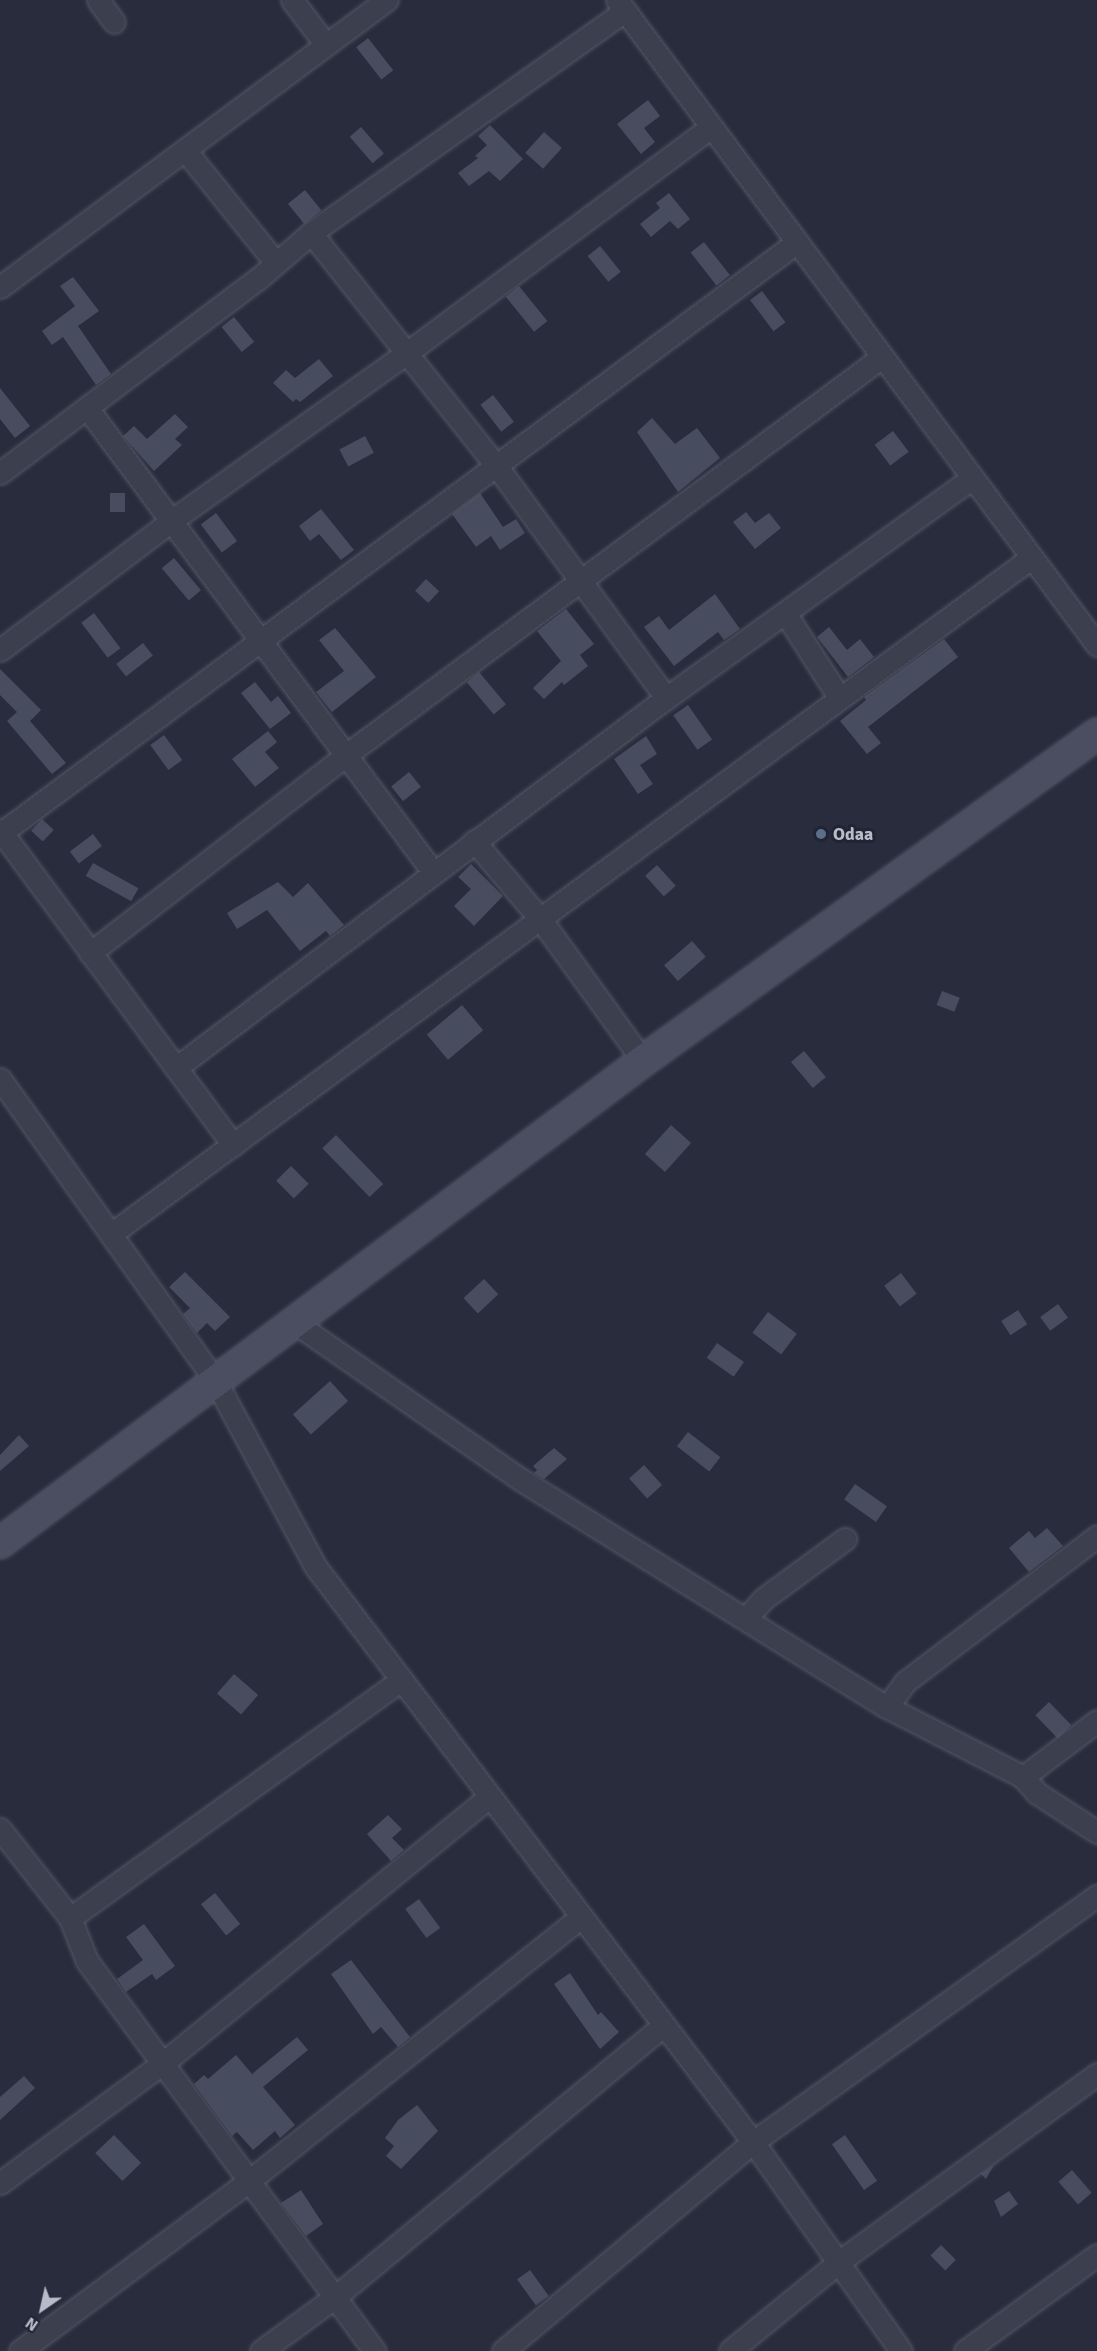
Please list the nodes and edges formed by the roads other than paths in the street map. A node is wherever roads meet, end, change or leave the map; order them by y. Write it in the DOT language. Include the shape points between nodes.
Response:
graph roads {
  1 [pos="98,0"];
  2 [pos="292,0"];
  3 [pos="387,0"];
  4 [pos="621,5"];
  5 [pos="114,22"];
  6 [pos="326,45"];
  7 [pos="711,127"];
  8 [pos="185,150"];
  9 [pos="311,233"];
  10 [pos="796,242"];
  11 [pos="275,262"];
  12 [pos="0,287"];
  13 [pos="408,352"];
  14 [pos="882,357"];
  15 [pos="87,408"];
  16 [pos="495,464"];
  17 [pos="0,473"];
  18 [pos="972,478"];
  19 [pos="171,520"];
  20 [pos="1032,558"];
  21 [pos="584,582"];
  22 [pos="785,613"];
  23 [pos="261,642"];
  24 [pos="1097,645"];
  25 [pos="0,650"];
  26 [pos="839,697"];
  27 [pos="666,698"];
  28 [pos="1097,734"];
  29 [pos="345,755"];
  30 [pos="1,832"];
  31 [pos="474,841"];
  32 [pos="433,872"];
  33 [pos="541,920"];
  34 [pos="90,952"];
  35 [pos="643,1061"];
  36 [pos="177,1067"];
  37 [pos="3,1091"];
  38 [pos="233,1144"];
  39 [pos="111,1234"];
  40 [pos="294,1322"];
  41 [pos="215,1380"];
  42 [pos="1097,1536"];
  43 [pos="845,1539"];
  44 [pos="0,1543"];
  45 [pos="747,1617"];
  46 [pos="400,1681"];
  47 [pos="886,1707"];
  48 [pos="1097,1721"];
  49 [pos="1023,1777"];
  50 [pos="488,1798"];
  51 [pos="0,1829"];
  52 [pos="1097,1832"];
  53 [pos="1097,1896"];
  54 [pos="70,1918"];
  55 [pos="580,1918"];
  56 [pos="663,2026"];
  57 [pos="163,2062"];
  58 [pos="1097,2074"];
  59 [pos="753,2142"];
  60 [pos="249,2181"];
  61 [pos="0,2183"];
  62 [pos="1097,2254"];
  63 [pos="840,2261"];
  64 [pos="335,2297"];
  65 [pos="20,2351"];
  66 [pos="261,2351"];
  67 [pos="375,2351"];
  68 [pos="502,2351"];
  69 [pos="730,2351"];
  70 [pos="901,2351"];
  71 [pos="965,2351"];
  1 -- 5 [label="street"];
  2 -- 6 [label="street"];
  3 -- 6 [label="street"];
  4 -- 7 [label="street"];
  4 -- 9 [label="street"];
  6 -- 8 [label="street"];
  7 -- 10 [label="street"];
  7 -- 13 [label="street"];
  8 -- 11 [label="street"];
  8 -- 12 [label="street"];
  9 -- 11 [label="street"];
  9 -- 13 [label="street"];
  10 -- 14 [label="street"];
  10 -- 16 [label="street"];
  11 -- 15 [label="street" via="259,279"];
  13 -- 16 [label="street"];
  13 -- 19 [label="street"];
  14 -- 18 [label="street"];
  14 -- 21 [label="street"];
  15 -- 17 [label="street"];
  15 -- 19 [label="street"];
  16 -- 21 [label="street"];
  16 -- 23 [label="street"];
  18 -- 20 [label="street"];
  18 -- 22 [label="street"];
  19 -- 23 [label="street"];
  19 -- 25 [label="street"];
  20 -- 24 [label="street"];
  20 -- 26 [label="street"];
  21 -- 27 [label="street"];
  21 -- 29 [label="street"];
  22 -- 26 [label="street"];
  22 -- 27 [label="street"];
  23 -- 29 [label="street"];
  23 -- 30 [label="street"];
  26 -- 33 [label="street"];
  27 -- 31 [label="street"];
  28 -- 35 [label="main road"];
  29 -- 32 [label="street"];
  29 -- 34 [label="street"];
  30 -- 34 [label="street"];
  31 -- 32 [label="street"];
  31 -- 33 [label="street"];
  32 -- 36 [label="street"];
  33 -- 35 [label="street"];
  33 -- 38 [label="street"];
  34 -- 36 [label="street"];
  35 -- 40 [label="main road"];
  36 -- 38 [label="street"];
  37 -- 39 [label="street"];
  38 -- 39 [label="street"];
  39 -- 41 [label="street"];
  40 -- 41 [label="main road"];
  40 -- 45 [label="street" via="520,1479"];
  41 -- 44 [label="main road"];
  41 -- 46 [label="street" via="315,1566"];
  42 -- 47 [label="street" via="905,1682"];
  43 -- 45 [label="street" via="763,1599"];
  45 -- 47 [label="street"];
  46 -- 50 [label="street"];
  46 -- 54 [label="street"];
  47 -- 49 [label="street"];
  48 -- 49 [label="street"];
  49 -- 52 [label="street" via="1037,1793"];
  50 -- 55 [label="street"];
  50 -- 57 [label="street"];
  51 -- 54 [label="street"];
  53 -- 59 [label="street"];
  54 -- 57 [label="street" via="87,1961"];
  55 -- 56 [label="street"];
  55 -- 60 [label="street"];
  56 -- 59 [label="street"];
  56 -- 64 [label="street"];
  57 -- 60 [label="street"];
  57 -- 61 [label="street"];
  58 -- 63 [label="street"];
  59 -- 63 [label="street"];
  59 -- 68 [label="street"];
  60 -- 64 [label="street"];
  60 -- 65 [label="street"];
  62 -- 71 [label="street"];
  63 -- 69 [label="street"];
  63 -- 70 [label="street"];
  64 -- 66 [label="street"];
  64 -- 67 [label="street"];
}
